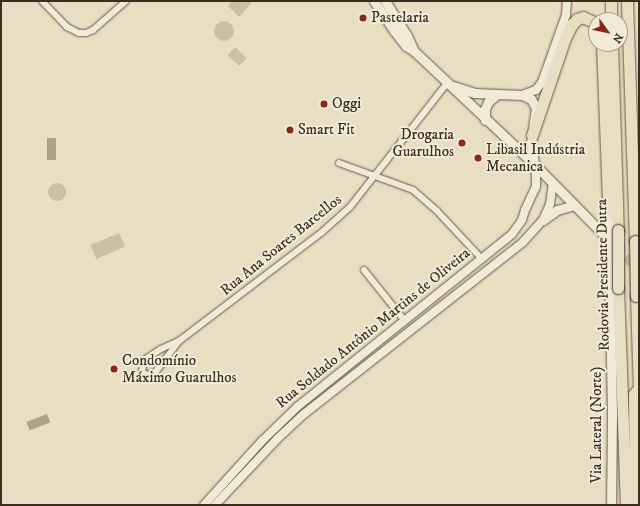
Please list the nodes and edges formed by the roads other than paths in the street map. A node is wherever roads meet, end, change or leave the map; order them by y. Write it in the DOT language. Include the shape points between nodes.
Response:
graph roads {
  1 [pos="42,1"];
  2 [pos="126,1"];
  3 [pos="374,1"];
  4 [pos="385,1"];
  5 [pos="567,1"];
  6 [pos="611,1"];
  7 [pos="628,1"];
  8 [pos="611,12"];
  9 [pos="588,19"];
  10 [pos="414,51"];
  11 [pos="602,52"];
  12 [pos="612,52"];
  13 [pos="450,84"];
  14 [pos="496,95"];
  15 [pos="522,95"];
  16 [pos="485,120"];
  17 [pos="532,135"];
  18 [pos="339,163"];
  19 [pos="534,164"];
  20 [pos="375,177"];
  21 [pos="553,183"];
  22 [pos="608,200"];
  23 [pos="574,205"];
  24 [pos="543,220"];
  25 [pos="617,225"];
  26 [pos="513,232"];
  27 [pos="605,236"];
  28 [pos="523,242"];
  29 [pos="481,258"];
  30 [pos="364,270"];
  31 [pos="438,292"];
  32 [pos="447,303"];
  33 [pos="404,320"];
  34 [pos="179,341"];
  35 [pos="638,388"];
  36 [pos="639,405"];
  37 [pos="204,505"];
  38 [pos="215,505"];
  39 [pos="611,505"];
  40 [pos="626,505"];
  41 [pos="635,505"];
  1 -- 2 [label="street" via="67,27 79,33 93,30"];
  3 -- 10 [label="main road" via="401,41"];
  4 -- 10 [label="main road"];
  5 -- 15 [label="street" via="566,15 542,82 536,90"];
  6 -- 8 [label="highway"];
  7 -- 35 [label="highway, bridge"];
  9 -- 17 [label="highway" via="583,17 577,19 565,38"];
  10 -- 13 [label="main road"];
  11 -- 22 [label="highway"];
  12 -- 25 [label="highway, Rodovia Presidente Dutra"];
  13 -- 14 [label="main road" via="475,93"];
  13 -- 16 [label="main road"];
  13 -- 20 [label="street, Rua Ana Soares Barcellos"];
  14 -- 15 [label="main road"];
  14 -- 16 [label="main road" via="488,102"];
  15 -- 17 [label="main road" via="531,99 536,108"];
  16 -- 19 [label="main road"];
  17 -- 19 [label="main road"];
  18 -- 20 [label="street"];
  19 -- 21 [label="main road"];
  19 -- 26 [label="street, Rua Soldado Antônio Martins de Oliveira" via="536,186 522,220"];
  20 -- 29 [label="street" via="412,190 437,211"];
  20 -- 34 [label="street, Rua Ana Soares Barcellos" via="336,220"];
  21 -- 23 [label="main road"];
  21 -- 24 [label="street, Rua Soldado Antônio Martins de Oliveira" via="550,204"];
  22 -- 25 [label="highway"];
  22 -- 39 [label="main road, Via Lateral (Norte)"];
  23 -- 24 [label="main road" via="557,210"];
  23 -- 27 [label="main road"];
  24 -- 28 [label="street, Rua Soldado Antônio Martins de Oliveira"];
  25 -- 40 [label="highway, Rodovia Presidente Dutra, bridge"];
  26 -- 28 [label="street"];
  26 -- 29 [label="street, Rua Soldado Antônio Martins de Oliveira"];
  28 -- 32 [label="street, Rua Soldado Antônio Martins de Oliveira"];
  29 -- 31 [label="street, Rua Soldado Antônio Martins de Oliveira"];
  30 -- 33 [label="street"];
  31 -- 32 [label="street"];
  31 -- 33 [label="street, Rua Soldado Antônio Martins de Oliveira"];
  32 -- 38 [label="street, Rua Soldado Antônio Martins de Oliveira" via="304,414"];
  33 -- 37 [label="street, Rua Soldado Antônio Martins de Oliveira" via="298,407 263,440"];
  34 -- 34 [label="street" via="144,360 142,372 147,375 156,372"];
  35 -- 36 [label="highway"];
  35 -- 41 [label="highway" via="634,394"];
}
